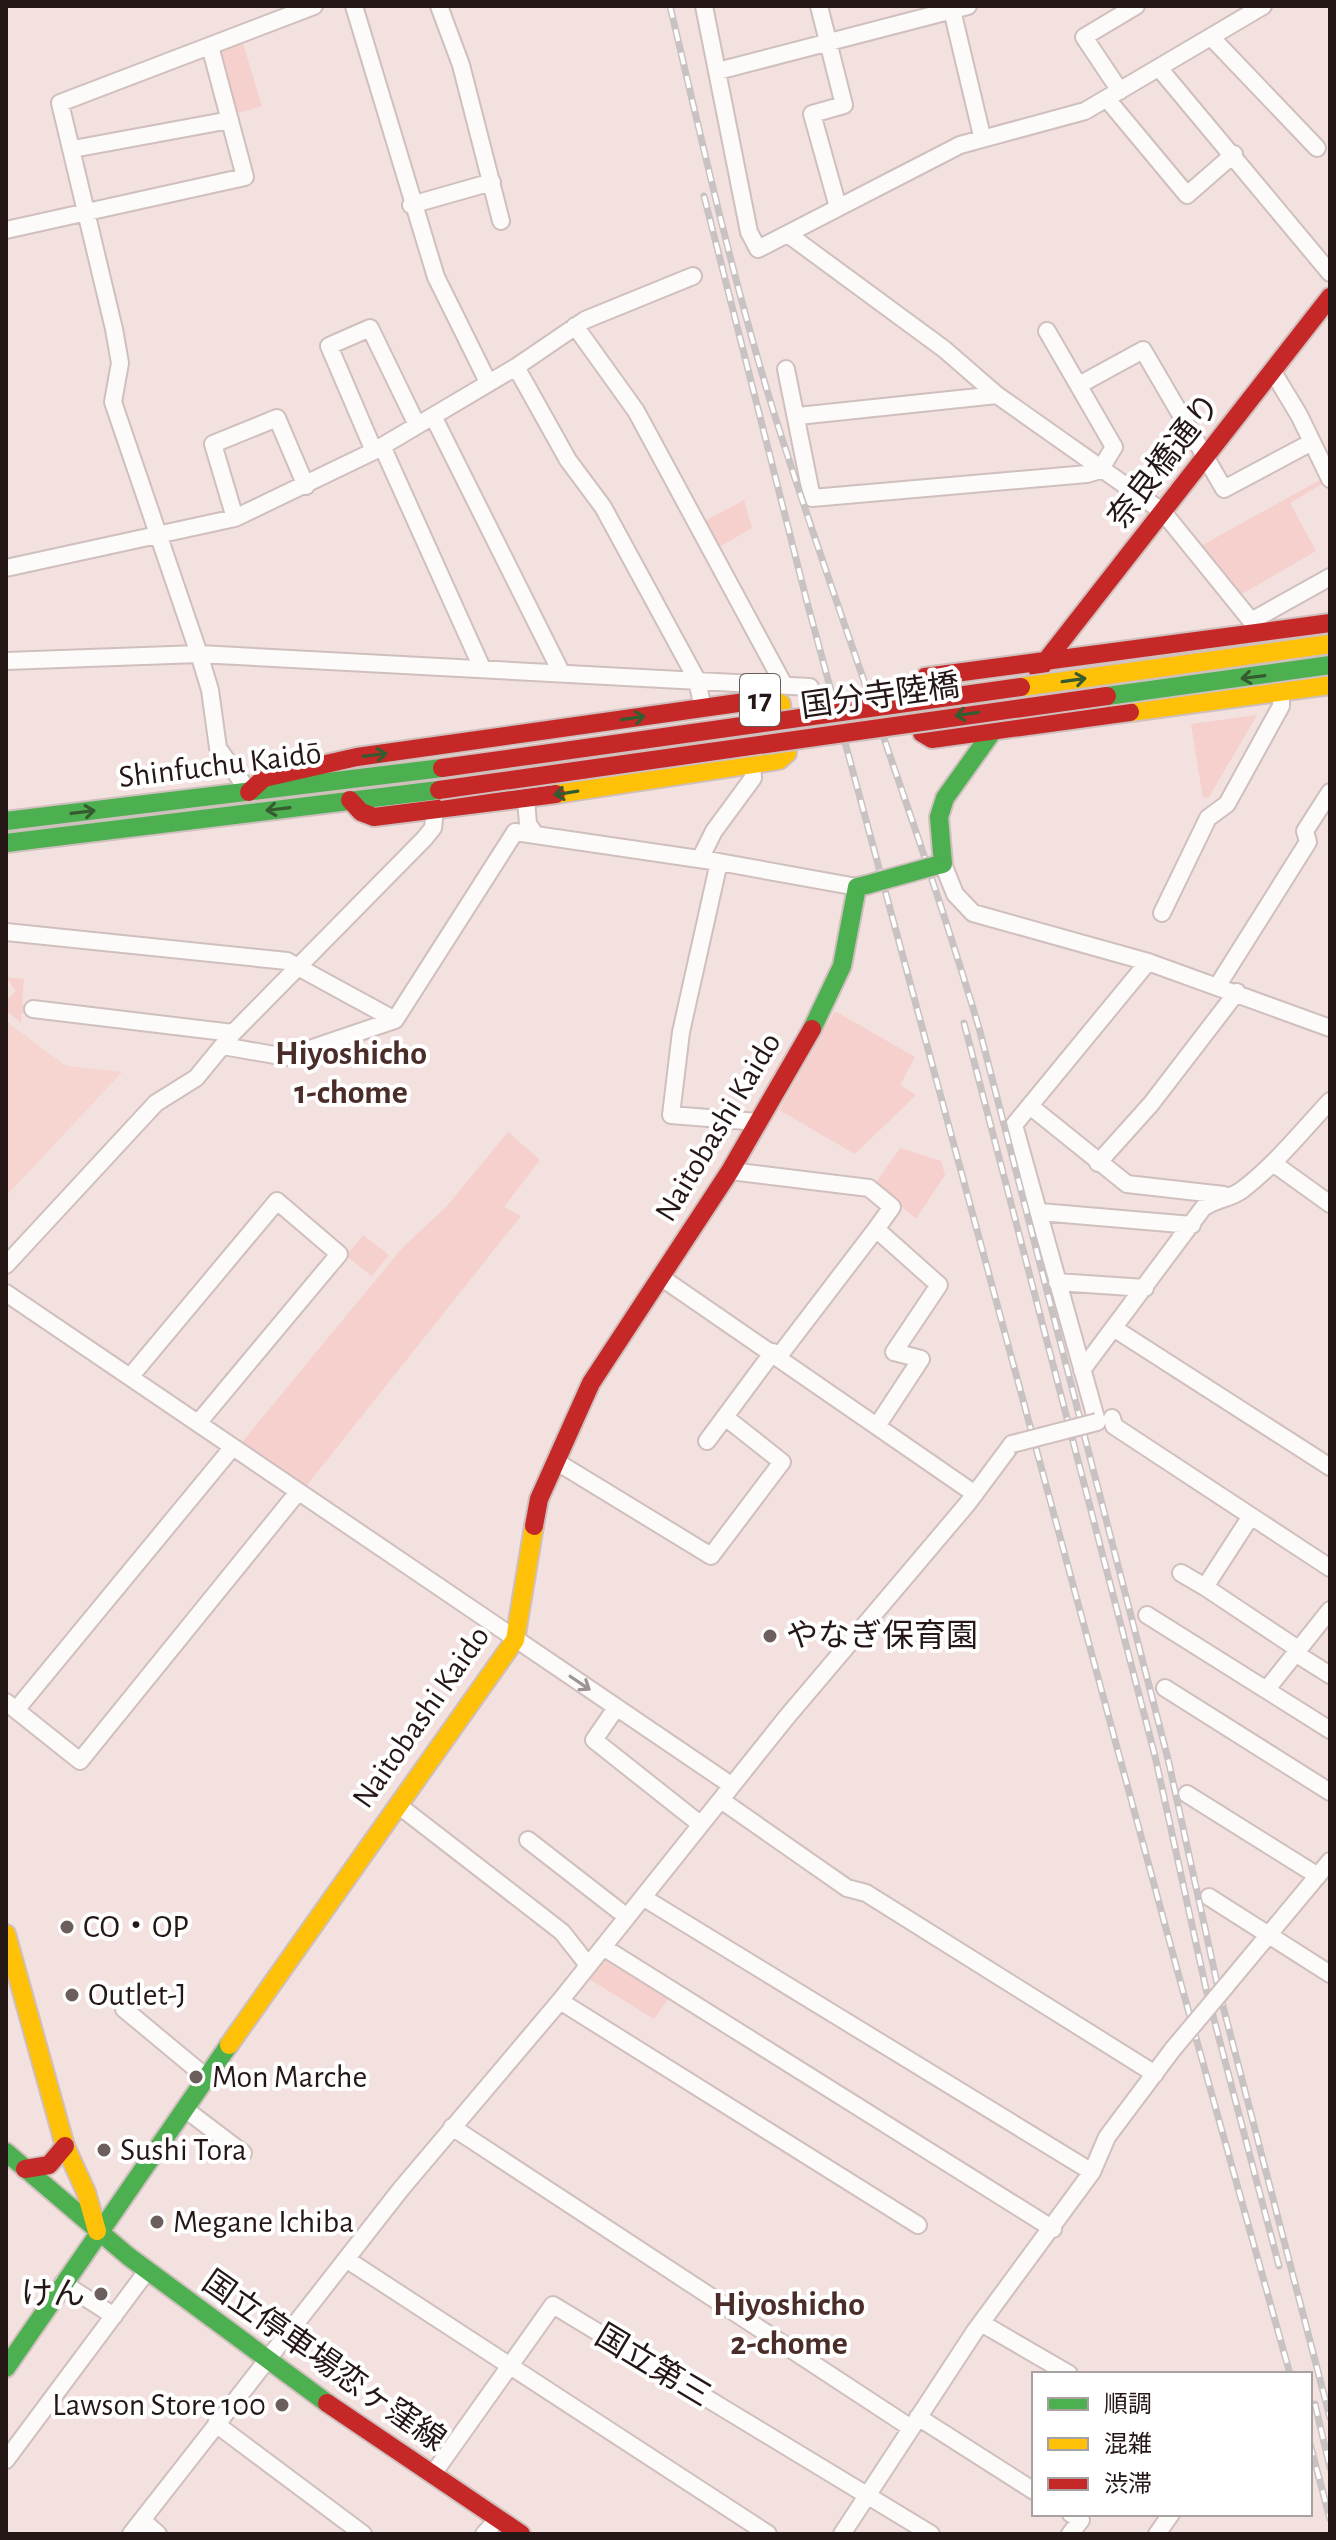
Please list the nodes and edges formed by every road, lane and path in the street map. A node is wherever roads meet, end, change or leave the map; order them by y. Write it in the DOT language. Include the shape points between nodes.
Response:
graph roads {
  1 [pos="314,6"];
  2 [pos="354,6"];
  3 [pos="439,6"];
  4 [pos="704,6"];
  5 [pos="819,6"];
  6 [pos="1136,6"];
  7 [pos="1263,6"];
  8 [pos="957,7"];
  9 [pos="1211,37"];
  10 [pos="827,42"];
  11 [pos="210,46"];
  12 [pos="1159,68"];
  13 [pos="718,71"];
  14 [pos="1113,95"];
  15 [pos="230,120"];
  16 [pos="982,136"];
  17 [pos="1317,148"];
  18 [pos="73,149"];
  19 [pos="1234,154"];
  20 [pos="492,182"];
  21 [pos="411,205"];
  22 [pos="838,207"];
  23 [pos="87,210"];
  24 [pos="501,221"];
  25 [pos="6,230"];
  26 [pos="789,235"];
  27 [pos="1330,273"];
  28 [pos="693,276"];
  29 [pos="1327,308"];
  30 [pos="575,326"];
  31 [pos="1047,331"];
  32 [pos="516,367"];
  33 [pos="786,369"];
  34 [pos="1273,372"];
  35 [pos="488,382"];
  36 [pos="1079,385"];
  37 [pos="997,395"];
  38 [pos="433,416"];
  39 [pos="798,416"];
  40 [pos="417,425"];
  41 [pos="1312,442"];
  42 [pos="378,448"];
  43 [pos="1207,457"];
  44 [pos="1100,470"];
  45 [pos="1330,479"];
  46 [pos="306,486"];
  47 [pos="1163,512"];
  48 [pos="235,518"];
  49 [pos="159,536"];
  50 [pos="6,568"];
  51 [pos="1330,577"];
  52 [pos="1330,623"];
  53 [pos="1257,626"];
  54 [pos="1330,644"];
  55 [pos="199,654"];
  56 [pos="6,661"];
  57 [pos="1045,662"];
  58 [pos="1330,665"];
  59 [pos="482,668"];
  60 [pos="561,672"];
  61 [pos="697,680"];
  62 [pos="784,685"];
  63 [pos="1330,685"];
  64 [pos="810,687"];
  65 [pos="1281,692"];
  66 [pos="703,709"];
  67 [pos="992,731"];
  68 [pos="752,764"];
  69 [pos="442,768"];
  70 [pos="439,790"];
  71 [pos="249,792"];
  72 [pos="1330,792"];
  73 [pos="526,799"];
  74 [pos="350,800"];
  75 [pos="435,810"];
  76 [pos="6,821"];
  77 [pos="535,834"];
  78 [pos="6,840"];
  79 [pos="700,859"];
  80 [pos="719,862"];
  81 [pos="939,865"];
  82 [pos="862,886"];
  83 [pos="1162,913"];
  84 [pos="6,932"];
  85 [pos="1148,962"];
  86 [pos="299,966"];
  87 [pos="1218,985"];
  88 [pos="1237,992"];
  89 [pos="33,1009"];
  90 [pos="395,1020"];
  91 [pos="1330,1028"];
  92 [pos="228,1040"];
  93 [pos="1330,1101"];
  94 [pos="1030,1106"];
  95 [pos="758,1122"];
  96 [pos="1098,1163"];
  97 [pos="1273,1163"];
  98 [pos="730,1171"];
  99 [pos="1231,1196"];
  100 [pos="1330,1204"];
  101 [pos="1040,1212"];
  102 [pos="1192,1225"];
  103 [pos="876,1229"];
  104 [pos="6,1265"];
  105 [pos="662,1278"];
  106 [pos="1057,1282"];
  107 [pos="1145,1288"];
  108 [pos="6,1293"];
  109 [pos="1115,1329"];
  110 [pos="776,1354"];
  111 [pos="1082,1370"];
  112 [pos="130,1377"];
  113 [pos="725,1417"];
  114 [pos="1104,1420"];
  115 [pos="198,1423"];
  116 [pos="877,1426"];
  117 [pos="707,1441"];
  118 [pos="232,1448"];
  119 [pos="557,1462"];
  120 [pos="1330,1467"];
  121 [pos="298,1492"];
  122 [pos="975,1494"];
  123 [pos="1251,1516"];
  124 [pos="1330,1568"];
  125 [pos="1181,1573"];
  126 [pos="1205,1587"];
  127 [pos="1330,1610"];
  128 [pos="1147,1615"];
  129 [pos="515,1640"];
  130 [pos="1297,1651"];
  131 [pos="1330,1675"];
  132 [pos="1165,1688"];
  133 [pos="1267,1689"];
  134 [pos="11,1706"];
  135 [pos="616,1708"];
  136 [pos="1330,1730"];
  137 [pos="731,1785"];
  138 [pos="1330,1792"];
  139 [pos="1187,1794"];
  140 [pos="721,1800"];
  141 [pos="398,1805"];
  142 [pos="700,1824"];
  143 [pos="528,1840"];
  144 [pos="1325,1870"];
  145 [pos="1209,1897"];
  146 [pos="644,1898"];
  147 [pos="627,1917"];
  148 [pos="6,1934"];
  149 [pos="1268,1935"];
  150 [pos="603,1947"];
  151 [pos="588,1965"];
  152 [pos="1330,1974"];
  153 [pos="560,2001"];
  154 [pos="124,2009"];
  155 [pos="1155,2074"];
  156 [pos="206,2077"];
  157 [pos="185,2109"];
  158 [pos="452,2127"];
  159 [pos="65,2146"];
  160 [pos="6,2152"];
  161 [pos="243,2153"];
  162 [pos="25,2169"];
  163 [pos="1092,2172"];
  164 [pos="918,2225"];
  165 [pos="1053,2229"];
  166 [pos="97,2231"];
  167 [pos="346,2259"];
  168 [pos="147,2271"];
  169 [pos="63,2283"];
  170 [pos="114,2316"];
  171 [pos="983,2324"];
  172 [pos="9,2356"];
  173 [pos="266,2358"];
  174 [pos="510,2366"];
  175 [pos="1066,2372"];
  176 [pos="915,2422"];
  177 [pos="216,2424"];
  178 [pos="6,2460"];
  179 [pos="433,2474"];
  180 [pos="1032,2490"];
  181 [pos="869,2495"];
  182 [pos="1074,2516"];
  183 [pos="1170,2516"];
  184 [pos="498,2519"];
  185 [pos="142,2520"];
  186 [pos="131,2534"];
  187 [pos="158,2534"];
  188 [pos="363,2534"];
  189 [pos="484,2534"];
  190 [pos="521,2534"];
  191 [pos="768,2534"];
  192 [pos="842,2534"];
  193 [pos="931,2534"];
  194 [pos="1070,2534"];
  195 [pos="1157,2534"];
  1 -- 11 [label="street"];
  2 -- 21 [label="street"];
  3 -- 20 [label="street" via="461,65"];
  4 -- 13 [label="street"];
  5 -- 10 [label="street"];
  6 -- 14 [label="street" via="1084,37"];
  7 -- 9 [label="street"];
  8 -- 10 [label="street"];
  8 -- 16 [label="street"];
  9 -- 12 [label="street"];
  9 -- 17 [label="street"];
  10 -- 13 [label="street"];
  10 -- 22 [label="street" via="844,105 812,114"];
  11 -- 15 [label="street"];
  11 -- 18 [label="street" via="60,103"];
  12 -- 14 [label="street"];
  12 -- 19 [label="street"];
  13 -- 26 [label="street" via="753,244 758,249"];
  14 -- 16 [label="street" via="1085,111"];
  14 -- 19 [label="street" via="1187,195"];
  15 -- 18 [label="street"];
  15 -- 23 [label="street" via="245,177"];
  16 -- 22 [label="street"];
  18 -- 23 [label="street"];
  19 -- 27 [label="street"];
  20 -- 21 [label="street"];
  20 -- 24 [label="street"];
  21 -- 35 [label="street" via="436,277"];
  22 -- 26 [label="street"];
  23 -- 25 [label="street"];
  23 -- 49 [label="street" via="120,363 113,402"];
  26 -- 37 [label="street" via="944,349"];
  28 -- 30 [label="street"];
  29 -- 34 [label="main road, 奈良橋通り"];
  30 -- 32 [label="street"];
  30 -- 62 [label="street" via="636,411"];
  31 -- 36 [label="street"];
  32 -- 35 [label="street"];
  32 -- 61 [label="street" via="568,460 603,507"];
  33 -- 39 [label="street"];
  34 -- 41 [label="street"];
  34 -- 43 [label="main road, 奈良橋通り"];
  35 -- 38 [label="street"];
  36 -- 43 [label="street" via="1143,350"];
  36 -- 44 [label="street" via="1114,447"];
  37 -- 39 [label="street"];
  37 -- 44 [label="street"];
  38 -- 40 [label="street"];
  38 -- 60 [label="street"];
  39 -- 44 [label="street" via="812,498"];
  40 -- 42 [label="street"];
  40 -- 42 [label="street" via="370,328 329,346"];
  41 -- 43 [label="street" via="1224,489"];
  41 -- 45 [label="street"];
  42 -- 46 [label="street"];
  42 -- 59 [label="street"];
  43 -- 47 [label="main road, 奈良橋通り"];
  44 -- 47 [label="street"];
  46 -- 48 [label="street"];
  46 -- 48 [label="street" via="277,418 213,444"];
  47 -- 53 [label="street"];
  47 -- 57 [label="main road, 奈良橋通り"];
  48 -- 49 [label="street"];
  49 -- 50 [label="street"];
  49 -- 55 [label="street"];
  51 -- 53 [label="street"];
  52 -- 53 [label="main road"];
  53 -- 57 [label="main road"];
  69 -- 54 [label="main road, 国分寺陸橋 / 17, one-way, bridge"];
  55 -- 56 [label="street"];
  55 -- 59 [label="street"];
  55 -- 71 [label="street" via="218,748"];
  57 -- 67 [label="main road"];
  57 -- 67 [label="main road" via="917,681 925,737"];
  58 -- 70 [label="main road, 国分寺陸橋 / 17, one-way, bridge"];
  59 -- 60 [label="street"];
  60 -- 61 [label="street"];
  61 -- 62 [label="street"];
  61 -- 66 [label="street"];
  62 -- 64 [label="street"];
  63 -- 65 [label="main road"];
  65 -- 67 [label="main road"];
  65 -- 83 [label="street" via="1281,706 1227,804 1208,818"];
  66 -- 68 [label="main road, 17" via="777,700 781,704 787,753 779,760"];
  71 -- 66 [label="main road, 17, one-way" via="264,778 357,757"];
  67 -- 81 [label="main road" via="945,798 939,817"];
  68 -- 73 [label="main road, 17, one-way"];
  68 -- 79 [label="street" via="753,778"];
  69 -- 71 [label="main road, Shinfuchu Kaidō / 17"];
  70 -- 74 [label="main road, Shinfuchu Kaidō / 17"];
  76 -- 71 [label="main road, Shinfuchu Kaidō / 17, one-way"];
  72 -- 87 [label="street" via="1305,831 1308,842"];
  73 -- 75 [label="main road, 17"];
  73 -- 77 [label="street" via="528,824"];
  74 -- 75 [label="main road, 17" via="374,817"];
  74 -- 78 [label="main road, Shinfuchu Kaidō / 17, one-way"];
  75 -- 86 [label="street" via="433,828 424,839"];
  77 -- 79 [label="street"];
  77 -- 90 [label="street" via="515,832"];
  79 -- 80 [label="street"];
  80 -- 82 [label="street"];
  80 -- 95 [label="street" via="681,1032 671,1115"];
  81 -- 82 [label="main road, bridge"];
  81 -- 85 [label="street" via="973,913"];
  82 -- 95 [label="main road, Naitobashi Kaido" via="830,997"];
  84 -- 86 [label="street"];
  85 -- 87 [label="street"];
  85 -- 94 [label="street"];
  86 -- 90 [label="street"];
  86 -- 92 [label="street"];
  87 -- 88 [label="street"];
  88 -- 91 [label="street"];
  88 -- 96 [label="street"];
  89 -- 92 [label="street"];
  90 -- 92 [label="street" via="286,1057"];
  92 -- 104 [label="street" via="196,1078 156,1103"];
  93 -- 97 [label="street"];
  94 -- 96 [label="street"];
  94 -- 101 [label="street" via="1014,1125"];
  95 -- 98 [label="main road, Naitobashi Kaido"];
  96 -- 99 [label="street" via="1127,1184"];
  97 -- 99 [label="street"];
  97 -- 100 [label="street"];
  98 -- 103 [label="street" via="869,1188 892,1207"];
  98 -- 105 [label="main road, Naitobashi Kaido"];
  99 -- 102 [label="street" via="1213,1201"];
  101 -- 102 [label="street"];
  101 -- 106 [label="street"];
  102 -- 107 [label="street"];
  103 -- 110 [label="street"];
  103 -- 116 [label="street" via="939,1285 894,1352 921,1359"];
  105 -- 110 [label="street"];
  105 -- 119 [label="main road, Naitobashi Kaido" via="591,1383"];
  106 -- 107 [label="street"];
  106 -- 111 [label="street"];
  107 -- 109 [label="street"];
  108 -- 112 [label="street"];
  109 -- 111 [label="street"];
  109 -- 120 [label="street"];
  110 -- 113 [label="street"];
  110 -- 116 [label="street"];
  111 -- 114 [label="street"];
  112 -- 115 [label="street"];
  112 -- 115 [label="street" via="277,1201 339,1254"];
  113 -- 117 [label="street"];
  113 -- 119 [label="street" via="782,1462 711,1556"];
  114 -- 122 [label="street, bridge" via="1012,1444"];
  114 -- 123 [label="street"];
  115 -- 118 [label="street"];
  116 -- 122 [label="street"];
  118 -- 121 [label="street"];
  118 -- 134 [label="street"];
  119 -- 129 [label="main road, Naitobashi Kaido" via="539,1499"];
  121 -- 129 [label="street"];
  121 -- 134 [label="street" via="80,1761"];
  122 -- 137 [label="street"];
  123 -- 124 [label="street"];
  123 -- 126 [label="street"];
  125 -- 126 [label="street"];
  126 -- 130 [label="street"];
  127 -- 130 [label="street"];
  128 -- 133 [label="street"];
  129 -- 135 [label="street, one-way"];
  129 -- 141 [label="main road, Naitobashi Kaido"];
  130 -- 131 [label="street"];
  130 -- 133 [label="street"];
  132 -- 138 [label="street"];
  133 -- 136 [label="street"];
  135 -- 137 [label="street"];
  135 -- 142 [label="street" via="594,1740"];
  137 -- 140 [label="street"];
  139 -- 144 [label="street"];
  140 -- 142 [label="street"];
  140 -- 155 [label="street" via="847,1888 866,1893"];
  141 -- 151 [label="street" via="562,1932"];
  141 -- 156 [label="main road, Naitobashi Kaido"];
  142 -- 146 [label="street"];
  143 -- 147 [label="street"];
  144 -- 149 [label="street"];
  145 -- 149 [label="street"];
  146 -- 147 [label="street"];
  146 -- 163 [label="street"];
  147 -- 150 [label="street"];
  148 -- 159 [label="main road"];
  149 -- 152 [label="street"];
  149 -- 155 [label="street, bridge"];
  150 -- 151 [label="street"];
  150 -- 165 [label="street"];
  151 -- 153 [label="street"];
  153 -- 158 [label="street"];
  153 -- 164 [label="street"];
  154 -- 156 [label="street"];
  155 -- 163 [label="street" via="1107,2137"];
  156 -- 157 [label="main road, Naitobashi Kaido"];
  157 -- 161 [label="street"];
  157 -- 166 [label="main road, Naitobashi Kaido"];
  158 -- 167 [label="street"];
  158 -- 176 [label="street"];
  159 -- 162 [label="main road" via="50,2166"];
  159 -- 166 [label="main road"];
  160 -- 162 [label="main road, 国立停車場恋ヶ窪線"];
  162 -- 166 [label="main road, 国立停車場恋ヶ窪線"];
  163 -- 165 [label="street"];
  165 -- 171 [label="street"];
  166 -- 168 [label="main road, 国立停車場恋ヶ窪線"];
  166 -- 169 [label="main road, Naitobashi Kaido"];
  167 -- 173 [label="street"];
  167 -- 174 [label="street"];
  168 -- 170 [label="street"];
  168 -- 173 [label="main road, 国立停車場恋ヶ窪線"];
  169 -- 170 [label="street"];
  169 -- 172 [label="main road, Naitobashi Kaido"];
  170 -- 178 [label="street"];
  171 -- 175 [label="street"];
  171 -- 176 [label="street"];
  173 -- 177 [label="street"];
  173 -- 179 [label="main road, 国立停車場恋ヶ窪線"];
  174 -- 179 [label="street, 国立第三"];
  174 -- 181 [label="street, 国立第三" via="553,2305"];
  174 -- 191 [label="street"];
  176 -- 180 [label="street"];
  176 -- 181 [label="street"];
  177 -- 185 [label="street"];
  177 -- 188 [label="street"];
  179 -- 184 [label="main road, 国立停車場恋ヶ窪線"];
  181 -- 192 [label="street"];
  181 -- 193 [label="street, 国立第三"];
  182 -- 194 [label="street" via="1081,2520"];
  183 -- 195 [label="street"];
  184 -- 189 [label="street"];
  184 -- 190 [label="main road, 国立停車場恋ヶ窪線"];
  185 -- 186 [label="street"];
  185 -- 187 [label="street"];
}
